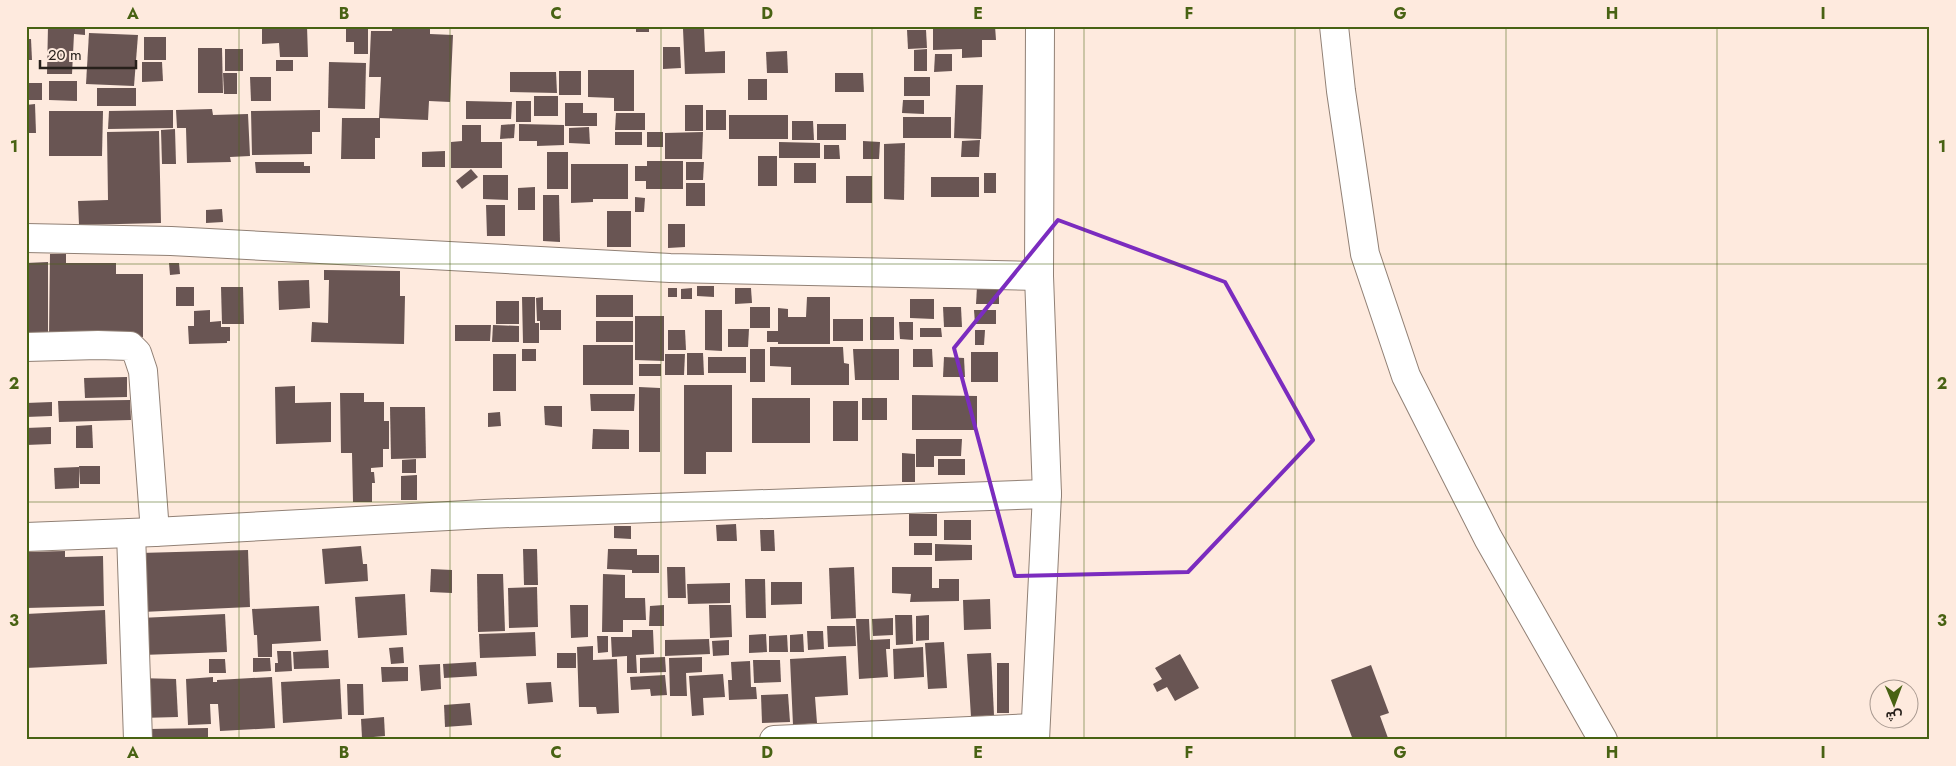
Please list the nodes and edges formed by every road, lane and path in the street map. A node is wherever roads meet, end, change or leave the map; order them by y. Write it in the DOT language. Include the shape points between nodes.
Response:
graph roads {
  1 [pos="1040,26"];
  2 [pos="1334,26"];
  3 [pos="26,238"];
  4 [pos="1039,276"];
  5 [pos="26,347"];
  6 [pos="1046,494"];
  7 [pos="143,532"];
  8 [pos="26,537"];
  9 [pos="1035,734"];
  10 [pos="138,740"];
  11 [pos="774,740"];
  12 [pos="1603,740"];
  1 -- 4 [label="street"];
  2 -- 12 [label="street" via="1365,254 1406,376 1488,538"];
  3 -- 4 [label="street" via="171,241 670,268"];
  4 -- 6 [label="street"];
  5 -- 7 [label="street" via="130,346 137,353 143,371"];
  6 -- 7 [label="street" via="485,514"];
  6 -- 9 [label="street"];
  7 -- 8 [label="street"];
  7 -- 10 [label="street"];
  9 -- 11 [label="street"];
}
